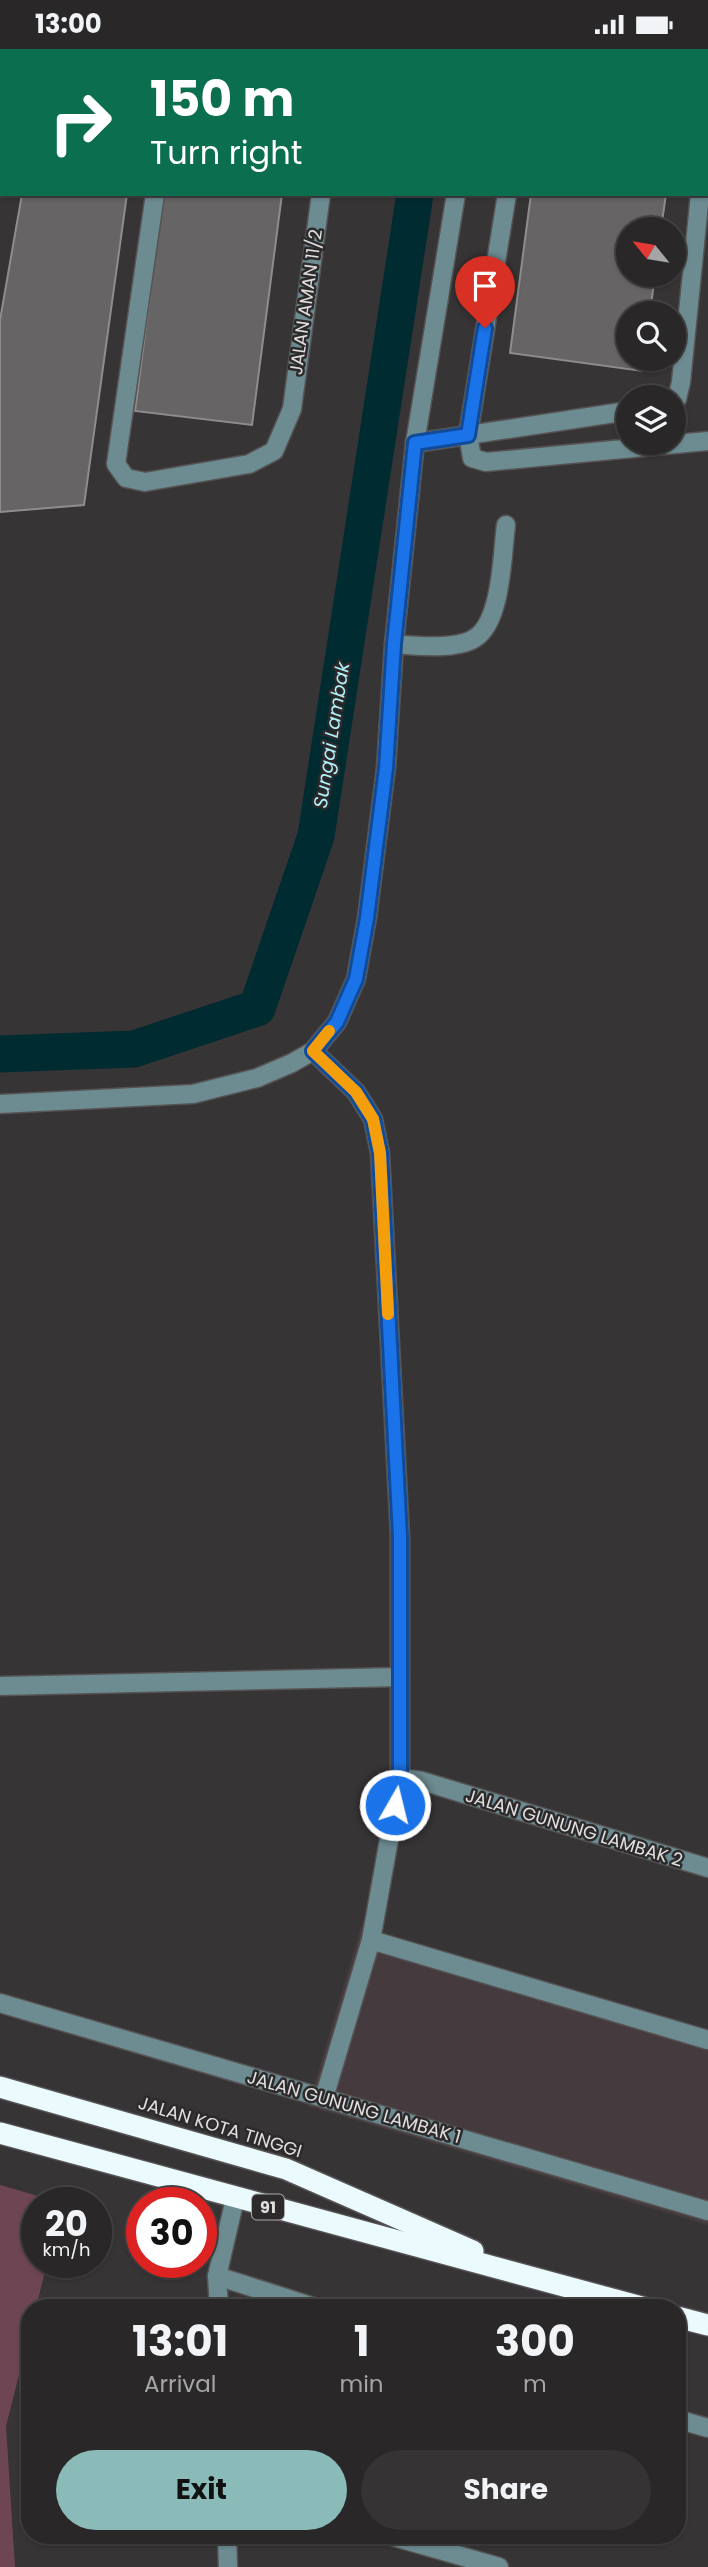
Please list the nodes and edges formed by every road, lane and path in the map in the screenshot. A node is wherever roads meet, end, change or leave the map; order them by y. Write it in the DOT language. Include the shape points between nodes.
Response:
graph roads {
  1 [pos="155,196"];
  2 [pos="321,196"];
  3 [pos="456,196"];
  4 [pos="507,196"];
  5 [pos="700,196"];
  6 [pos="680,385"];
  7 [pos="616,413"];
  8 [pos="468,435"];
  9 [pos="708,442"];
  10 [pos="415,443"];
  11 [pos="506,525"];
  12 [pos="394,644"];
  13 [pos="313,1051"];
  14 [pos="0,1104"];
  15 [pos="400,1677"];
  16 [pos="0,1686"];
  17 [pos="400,1778"];
  18 [pos="708,1868"];
  19 [pos="371,1940"];
  20 [pos="0,2003"];
  21 [pos="708,2040"];
  22 [pos="0,2073"];
  23 [pos="0,2087"];
  24 [pos="324,2098"];
  25 [pos="52,2102"];
  26 [pos="0,2133"];
  27 [pos="235,2199"];
  28 [pos="708,2211"];
  29 [pos="217,2276"];
  30 [pos="536,2279"];
  31 [pos="218,2299"];
  32 [pos="289,2299"];
  33 [pos="611,2299"];
  34 [pos="686,2319"];
  35 [pos="708,2325"];
  36 [pos="686,2422"];
  37 [pos="708,2428"];
  38 [pos="227,2544"];
  39 [pos="419,2544"];
  40 [pos="228,2567"];
  41 [pos="499,2567"];
  1 -- 2 [label="street, JALAN AMAN 11/2" via="116,464 126,478 145,482 249,464 274,451 292,409"];
  3 -- 10 [label="street"];
  4 -- 8 [label="street"];
  5 -- 6 [label="street"];
  7 -- 8 [label="street"];
  8 -- 9 [label="street" via="472,458 485,462"];
  8 -- 10 [label="street"];
  10 -- 12 [label="street"];
  11 -- 12 [label="street" via="489,623 474,639 438,647"];
  12 -- 13 [label="street" via="386,768 356,979 337,1022"];
  13 -- 14 [label="street" via="257,1079 193,1094"];
  13 -- 15 [label="street" via="356,1092 373,1119 380,1153 400,1536"];
  15 -- 16 [label="street"];
  15 -- 17 [label="street"];
  17 -- 18 [label="street, JALAN GUNUNG LAMBAK 2"];
  17 -- 19 [label="street"];
  19 -- 21 [label="street"];
  19 -- 24 [label="street"];
  20 -- 24 [label="street, JALAN GUNUNG LAMBAK 1"];
  22 -- 25 [label="highway"];
  23 -- 25 [label="highway, JALAN KOTA TINGGI / 91"];
  24 -- 28 [label="street, JALAN GUNUNG LAMBAK 1"];
  25 -- 30 [label="highway, JALAN KOTA TINGGI / 91" via="286,2169"];
  26 -- 27 [label="highway, JALAN KOTA TINGGI / 91"];
  27 -- 29 [label="street"];
  27 -- 30 [label="highway, JALAN KOTA TINGGI / 91"];
  29 -- 31 [label="street"];
  29 -- 32 [label="street"];
  30 -- 33 [label="highway, JALAN KOTA TINGGI / 91"];
  34 -- 35 [label="highway"];
  36 -- 37 [label="street"];
  38 -- 40 [label="street"];
  39 -- 41 [label="street"];
}
